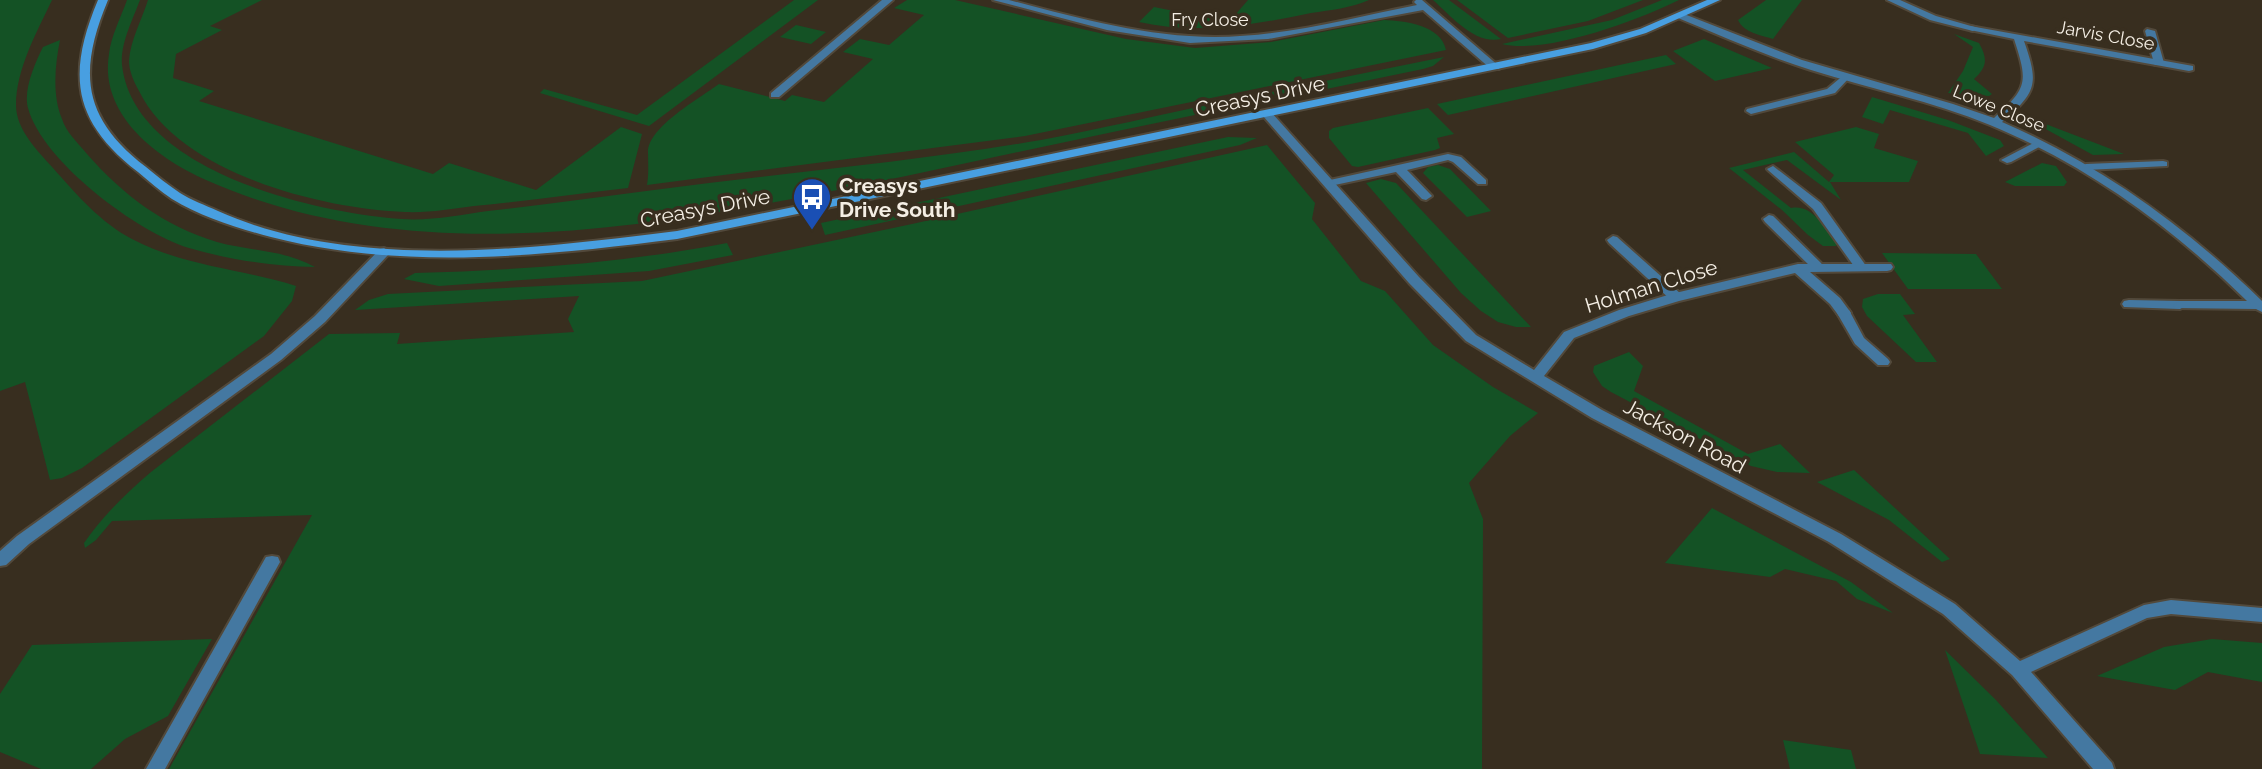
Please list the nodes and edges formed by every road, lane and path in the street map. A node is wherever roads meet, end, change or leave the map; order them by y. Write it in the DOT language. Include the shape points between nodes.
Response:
graph roads {
  1 [pos="103,0"];
  2 [pos="888,0"];
  3 [pos="998,0"];
  4 [pos="1715,0"];
  5 [pos="1892,0"];
  6 [pos="1420,3"];
  7 [pos="1681,16"];
  8 [pos="2150,31"];
  9 [pos="2018,37"];
  10 [pos="2159,63"];
  11 [pos="1495,67"];
  12 [pos="2189,68"];
  13 [pos="1845,77"];
  14 [pos="775,95"];
  15 [pos="1751,111"];
  16 [pos="1267,114"];
  17 [pos="1995,123"];
  18 [pos="2039,143"];
  19 [pos="2007,160"];
  20 [pos="2163,164"];
  21 [pos="1398,167"];
  22 [pos="2086,167"];
  23 [pos="1773,169"];
  24 [pos="1482,181"];
  25 [pos="1330,183"];
  26 [pos="1426,196"];
  27 [pos="1769,219"];
  28 [pos="1613,240"];
  29 [pos="384,252"];
  30 [pos="1817,266"];
  31 [pos="1860,266"];
  32 [pos="1886,267"];
  33 [pos="1798,268"];
  34 [pos="1676,297"];
  35 [pos="2129,304"];
  36 [pos="2260,307"];
  37 [pos="1883,362"];
  38 [pos="1536,377"];
  39 [pos="0,560"];
  40 [pos="272,562"];
  41 [pos="2262,615"];
  42 [pos="2018,670"];
  43 [pos="155,769"];
  44 [pos="2105,769"];
  1 -- 29 [label="street, Creasys Drive" via="85,54 87,100 97,124 135,167 176,197 250,229"];
  2 -- 14 [label="street"];
  3 -- 6 [label="street, Fry Close" via="1142,34 1204,40 1259,37"];
  4 -- 7 [label="street, Creasys Drive"];
  5 -- 9 [label="street, Jarvis Close" via="1933,18"];
  6 -- 11 [label="street"];
  7 -- 11 [label="street, Creasys Drive" via="1593,46"];
  7 -- 13 [label="street, Lowe Close" via="1763,51"];
  8 -- 10 [label="street"];
  9 -- 10 [label="street, Jarvis Close"];
  9 -- 17 [label="street" via="2030,79 2025,96"];
  10 -- 12 [label="street, Jarvis Close"];
  11 -- 16 [label="street, Creasys Drive"];
  13 -- 15 [label="street" via="1831,91"];
  13 -- 17 [label="street, Lowe Close"];
  16 -- 25 [label="street, Jackson Road"];
  16 -- 29 [label="street, Creasys Drive" via="677,235 509,252"];
  17 -- 18 [label="street, Lowe Close"];
  18 -- 19 [label="street"];
  18 -- 22 [label="street, Lowe Close"];
  20 -- 22 [label="street"];
  21 -- 24 [label="street" via="1448,157 1457,159"];
  21 -- 25 [label="street"];
  21 -- 26 [label="street"];
  22 -- 36 [label="street, Lowe Close" via="2185,235"];
  23 -- 31 [label="street" via="1817,206"];
  25 -- 38 [label="street, Jackson Road" via="1471,338"];
  27 -- 30 [label="street"];
  28 -- 34 [label="street"];
  29 -- 39 [label="street" via="276,358"];
  30 -- 31 [label="street, Holman Close"];
  30 -- 33 [label="street, Holman Close"];
  31 -- 32 [label="street, Holman Close"];
  33 -- 34 [label="street, Holman Close"];
  33 -- 37 [label="street" via="1835,301 1860,345"];
  34 -- 38 [label="street, Holman Close" via="1569,335"];
  35 -- 36 [label="street"];
  38 -- 42 [label="street, Jackson Road" via="1889,569 1949,610"];
  40 -- 43 [label="street"];
  41 -- 42 [label="street" via="2171,607 2144,612"];
  42 -- 44 [label="street, Jackson Road"];
}
